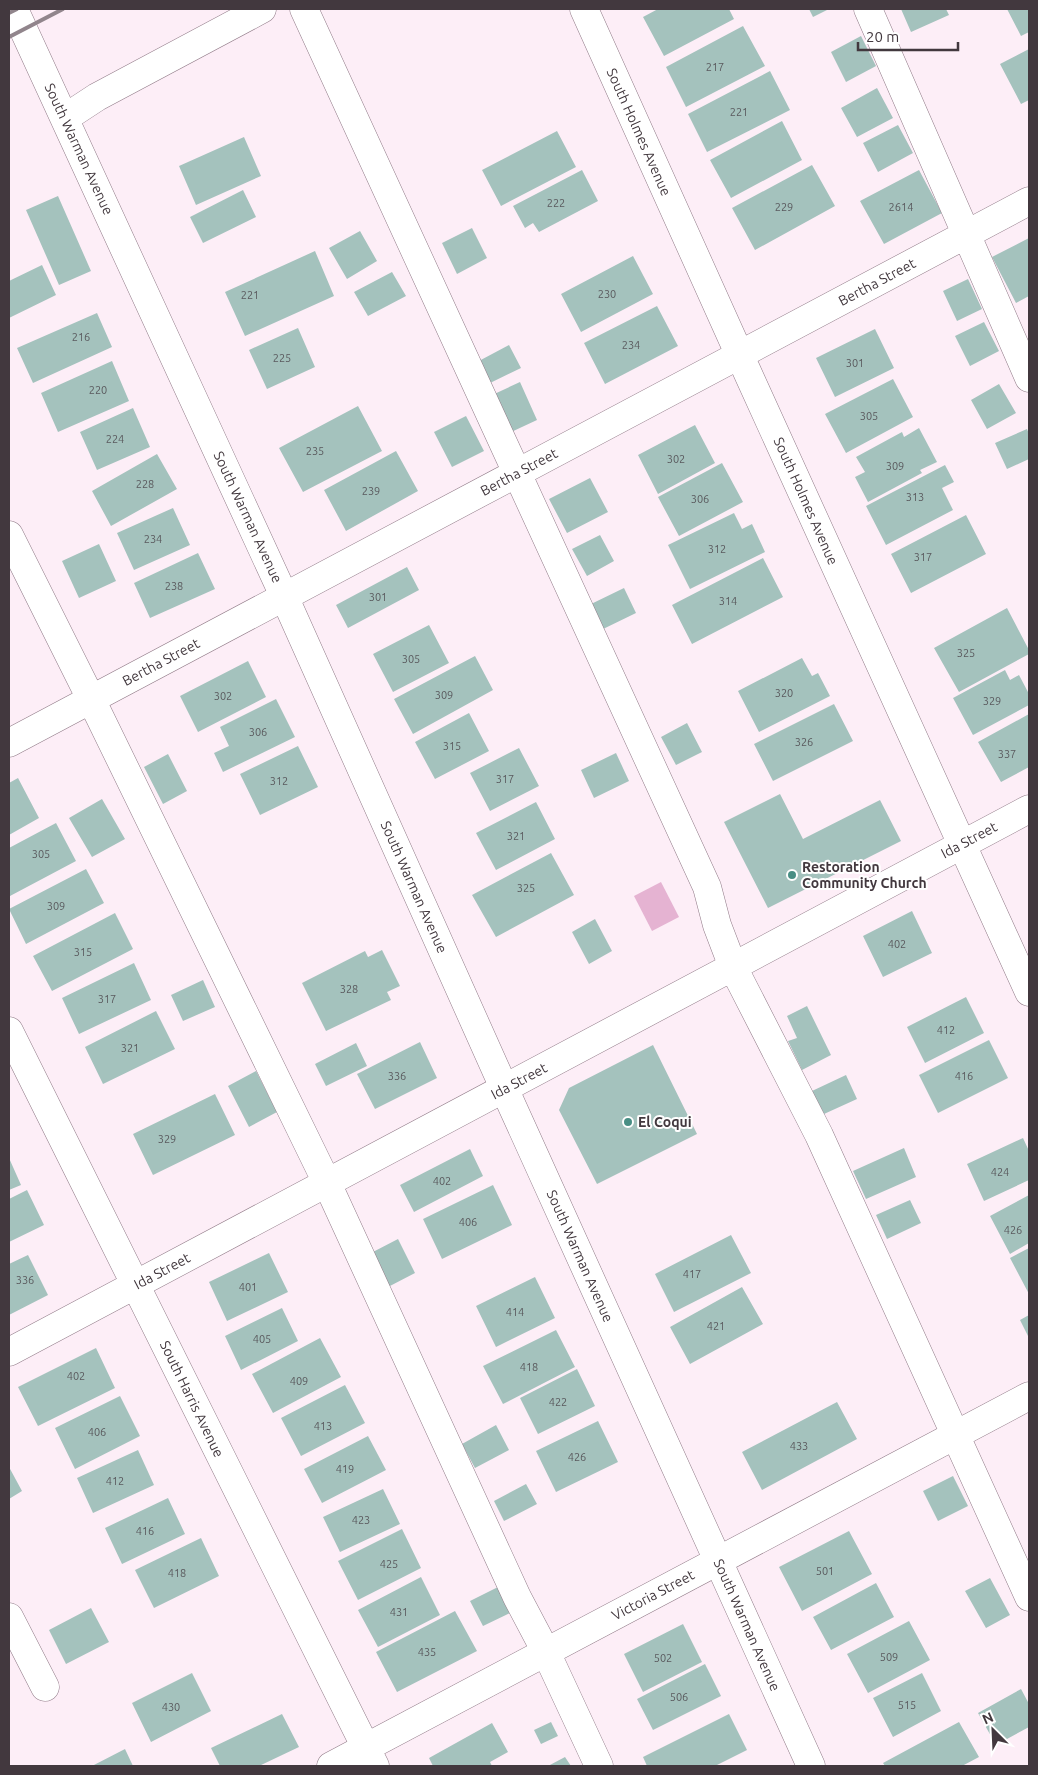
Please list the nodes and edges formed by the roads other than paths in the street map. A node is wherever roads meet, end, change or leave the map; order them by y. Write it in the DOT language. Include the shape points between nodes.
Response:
graph roads {
  1 [pos="14,9"];
  2 [pos="262,9"];
  3 [pos="304,9"];
  4 [pos="584,9"];
  5 [pos="868,9"];
  6 [pos="65,118"];
  7 [pos="1029,201"];
  8 [pos="967,234"];
  9 [pos="740,355"];
  10 [pos="1029,378"];
  11 [pos="517,473"];
  12 [pos="9,536"];
  13 [pos="284,596"];
  14 [pos="91,699"];
  15 [pos="9,743"];
  16 [pos="1029,809"];
  17 [pos="962,844"];
  18 [pos="733,967"];
  19 [pos="1029,992"];
  20 [pos="9,1031"];
  21 [pos="505,1089"];
  22 [pos="327,1184"];
  23 [pos="135,1285"];
  24 [pos="9,1352"];
  25 [pos="1029,1396"];
  26 [pos="956,1434"];
  27 [pos="718,1561"];
  28 [pos="1029,1597"];
  29 [pos="9,1617"];
  30 [pos="546,1652"];
  31 [pos="45,1687"];
  32 [pos="370,1757"];
  33 [pos="331,1766"];
  34 [pos="599,1766"];
  35 [pos="811,1766"];
  1 -- 6 [label="street, South Warman Avenue"];
  2 -- 6 [label="street" via="97,97"];
  3 -- 11 [label="street"];
  4 -- 9 [label="street, South Holmes Avenue"];
  5 -- 8 [label="street"];
  6 -- 13 [label="street, South Warman Avenue"];
  7 -- 8 [label="street, Bertha Street"];
  8 -- 9 [label="street, Bertha Street"];
  8 -- 10 [label="street"];
  9 -- 11 [label="street, Bertha Street"];
  9 -- 17 [label="street, South Holmes Avenue"];
  11 -- 13 [label="street, Bertha Street"];
  11 -- 18 [label="street" via="707,887"];
  12 -- 14 [label="street"];
  13 -- 14 [label="street, Bertha Street"];
  13 -- 21 [label="street, South Warman Avenue"];
  14 -- 15 [label="street, Bertha Street"];
  14 -- 22 [label="street"];
  16 -- 17 [label="street, Ida Street"];
  17 -- 18 [label="street, Ida Street"];
  17 -- 19 [label="street, South Holmes Avenue"];
  18 -- 21 [label="street, Ida Street"];
  18 -- 26 [label="street" via="819,1135"];
  20 -- 23 [label="street, South Harris Avenue"];
  21 -- 22 [label="street, Ida Street"];
  21 -- 27 [label="street, South Warman Avenue"];
  22 -- 23 [label="street, Ida Street"];
  22 -- 30 [label="street" via="517,1597"];
  23 -- 24 [label="street, Ida Street"];
  23 -- 32 [label="street, South Harris Avenue"];
  25 -- 26 [label="street, Victoria Street"];
  26 -- 27 [label="street, Victoria Street"];
  26 -- 28 [label="street"];
  27 -- 30 [label="street, Victoria Street"];
  27 -- 35 [label="street, South Warman Avenue"];
  29 -- 31 [label="street"];
  30 -- 32 [label="street, Victoria Street"];
  30 -- 34 [label="street"];
  32 -- 33 [label="street, Victoria Street"];
}
